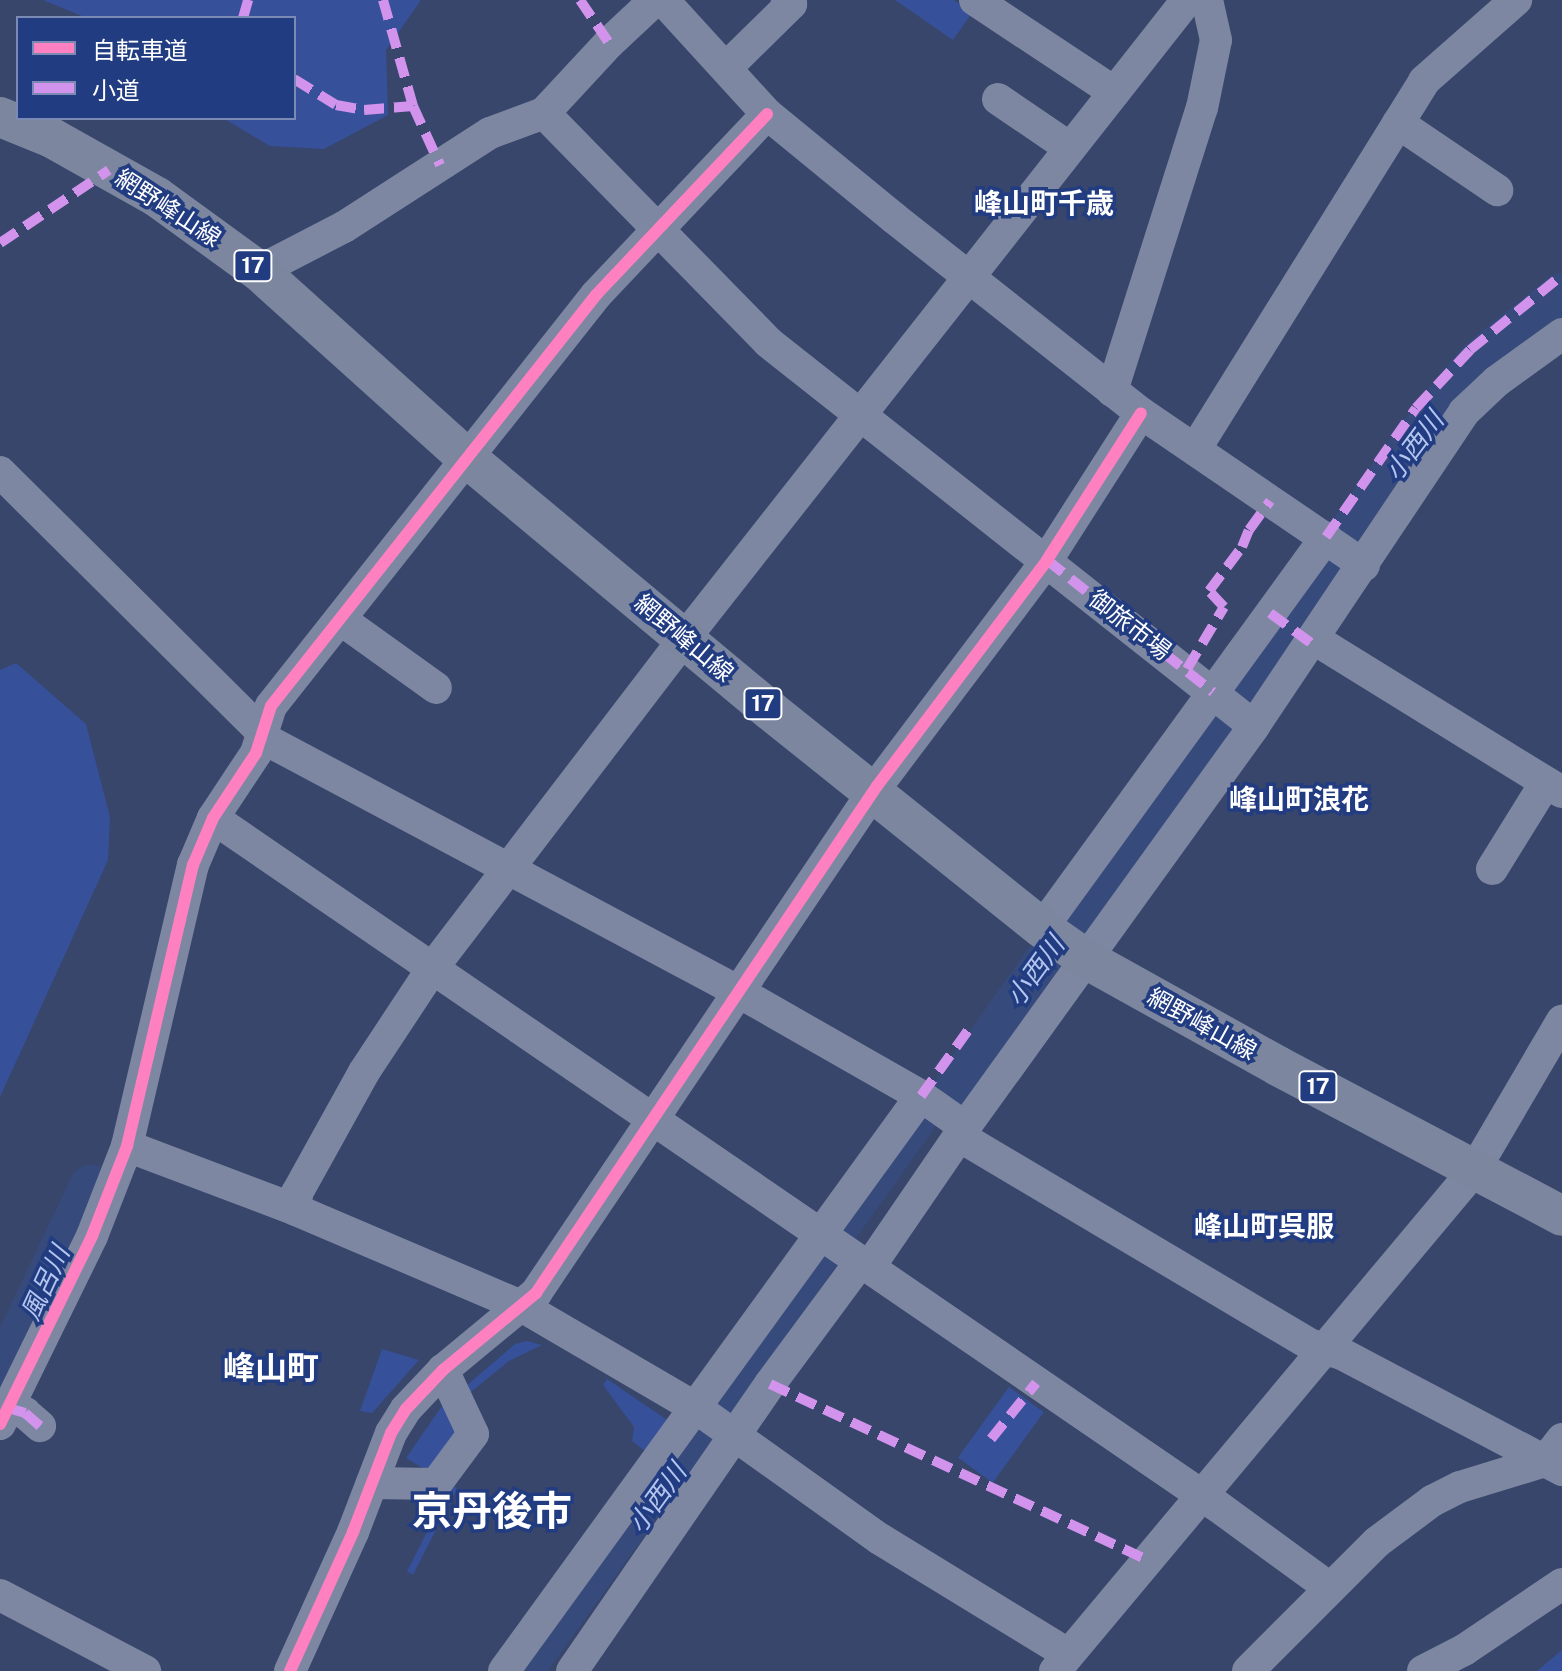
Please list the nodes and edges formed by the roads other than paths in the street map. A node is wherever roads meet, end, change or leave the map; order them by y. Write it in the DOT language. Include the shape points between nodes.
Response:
graph roads {
  1 [pos="655,0"];
  2 [pos="663,0"];
  3 [pos="787,0"];
  4 [pos="975,0"];
  5 [pos="1187,0"];
  6 [pos="1207,0"];
  7 [pos="1516,0"];
  8 [pos="727,67"];
  9 [pos="1114,92"];
  10 [pos="998,99"];
  11 [pos="544,113"];
  12 [pos="767,114"];
  13 [pos="0,117"];
  14 [pos="1398,123"];
  15 [pos="1070,148"];
  16 [pos="1497,190"];
  17 [pos="656,231"];
  18 [pos="259,271"];
  19 [pos="969,278"];
  20 [pos="1555,349"];
  21 [pos="1112,391"];
  22 [pos="1141,413"];
  23 [pos="860,416"];
  24 [pos="1196,448"];
  25 [pos="474,463"];
  26 [pos="0,472"];
  27 [pos="11,503"];
  28 [pos="1343,549"];
  29 [pos="1047,560"];
  30 [pos="340,619"];
  31 [pos="684,639"];
  32 [pos="1314,639"];
  33 [pos="436,688"];
  34 [pos="1215,693"];
  35 [pos="1249,722"];
  36 [pos="262,734"];
  37 [pos="1554,787"];
  38 [pos="874,793"];
  39 [pos="213,818"];
  40 [pos="1492,869"];
  41 [pos="507,870"];
  42 [pos="1063,943"];
  43 [pos="434,966"];
  44 [pos="737,992"];
  45 [pos="1562,1021"];
  46 [pos="923,1098"];
  47 [pos="654,1118"];
  48 [pos="959,1127"];
  49 [pos="127,1146"];
  50 [pos="1475,1169"];
  51 [pos="296,1210"];
  52 [pos="1562,1216"];
  53 [pos="823,1235"];
  54 [pos="862,1261"];
  55 [pos="523,1307"];
  56 [pos="1326,1350"];
  57 [pos="443,1370"];
  58 [pos="5,1406"];
  59 [pos="696,1409"];
  60 [pos="40,1426"];
  61 [pos="733,1434"];
  62 [pos="1556,1456"];
  63 [pos="372,1483"];
  64 [pos="1202,1496"];
  65 [pos="1562,1584"];
  66 [pos="1330,1588"];
  67 [pos="0,1595"];
  68 [pos="1062,1663"];
  69 [pos="145,1671"];
  70 [pos="290,1671"];
  71 [pos="504,1671"];
  72 [pos="572,1671"];
  73 [pos="1248,1671"];
  74 [pos="1423,1671"];
  1 -- 11 [label="street"];
  2 -- 8 [label="street"];
  3 -- 8 [label="street" via="791,4"];
  4 -- 9 [label="street"];
  5 -- 9 [label="street"];
  6 -- 21 [label="street" via="1216,40 1202,108"];
  7 -- 14 [label="street" via="1424,81"];
  8 -- 12 [label="street"];
  9 -- 15 [label="street"];
  10 -- 15 [label="street"];
  11 -- 17 [label="street, 御旅市場"];
  11 -- 18 [label="street" via="490,133 344,227"];
  12 -- 17 [label="street"];
  12 -- 19 [label="street"];
  13 -- 18 [label="main road, 網野峰山線 / 17" via="52,138 157,197"];
  14 -- 16 [label="street"];
  14 -- 24 [label="street"];
  15 -- 19 [label="street"];
  17 -- 23 [label="street, 御旅市場" via="768,342"];
  17 -- 25 [label="street" via="596,295"];
  18 -- 25 [label="main road, 網野峰山線 / 17"];
  19 -- 21 [label="street"];
  19 -- 23 [label="street"];
  20 -- 28 [label="street" via="1497,381 1464,412"];
  21 -- 22 [label="street"];
  22 -- 24 [label="street"];
  22 -- 29 [label="street"];
  23 -- 29 [label="street, 御旅市場"];
  23 -- 31 [label="street"];
  24 -- 28 [label="street"];
  25 -- 30 [label="street"];
  25 -- 31 [label="main road, 網野峰山線 / 17"];
  26 -- 27 [label="street"];
  27 -- 36 [label="street"];
  28 -- 32 [label="street"];
  28 -- 34 [label="street"];
  29 -- 34 [label="street, 御旅市場"];
  29 -- 38 [label="street"];
  30 -- 33 [label="street"];
  30 -- 36 [label="street" via="271,706"];
  31 -- 38 [label="main road, 網野峰山線 / 17"];
  31 -- 41 [label="street"];
  32 -- 35 [label="street"];
  32 -- 37 [label="street"];
  34 -- 35 [label="street, 御旅市場"];
  34 -- 42 [label="street"];
  35 -- 42 [label="street"];
  36 -- 39 [label="street" via="256,753"];
  36 -- 41 [label="street"];
  37 -- 40 [label="street"];
  38 -- 42 [label="main road, 網野峰山線 / 17"];
  38 -- 44 [label="street"];
  39 -- 43 [label="street"];
  39 -- 49 [label="street" via="193,865"];
  41 -- 43 [label="street"];
  41 -- 44 [label="street"];
  42 -- 48 [label="street"];
  42 -- 50 [label="main road, 網野峰山線 / 17" via="1278,1066"];
  43 -- 47 [label="street"];
  43 -- 51 [label="street" via="364,1072 297,1193"];
  44 -- 46 [label="street"];
  44 -- 47 [label="street"];
  45 -- 50 [label="street"];
  46 -- 48 [label="street"];
  46 -- 53 [label="street"];
  47 -- 53 [label="street"];
  47 -- 55 [label="street"];
  48 -- 54 [label="street"];
  48 -- 56 [label="street"];
  49 -- 51 [label="street"];
  49 -- 58 [label="street" via="92,1236"];
  50 -- 52 [label="main road, 網野峰山線 / 17"];
  50 -- 56 [label="street"];
  51 -- 55 [label="street"];
  53 -- 54 [label="street"];
  53 -- 59 [label="street"];
  54 -- 61 [label="street"];
  54 -- 64 [label="street"];
  55 -- 57 [label="street"];
  55 -- 59 [label="street"];
  56 -- 62 [label="street"];
  56 -- 64 [label="street"];
  57 -- 63 [label="street" via="406,1409"];
  57 -- 63 [label="street" via="473,1434 436,1484"];
  58 -- 60 [label="street"];
  59 -- 61 [label="street"];
  59 -- 71 [label="street"];
  61 -- 68 [label="street"];
  61 -- 72 [label="street"];
  62 -- 66 [label="street" via="1432,1501 1377,1542"];
  63 -- 70 [label="street"];
  64 -- 66 [label="street"];
  64 -- 68 [label="street"];
  65 -- 74 [label="street"];
  66 -- 73 [label="street"];
  67 -- 69 [label="street"];
}
